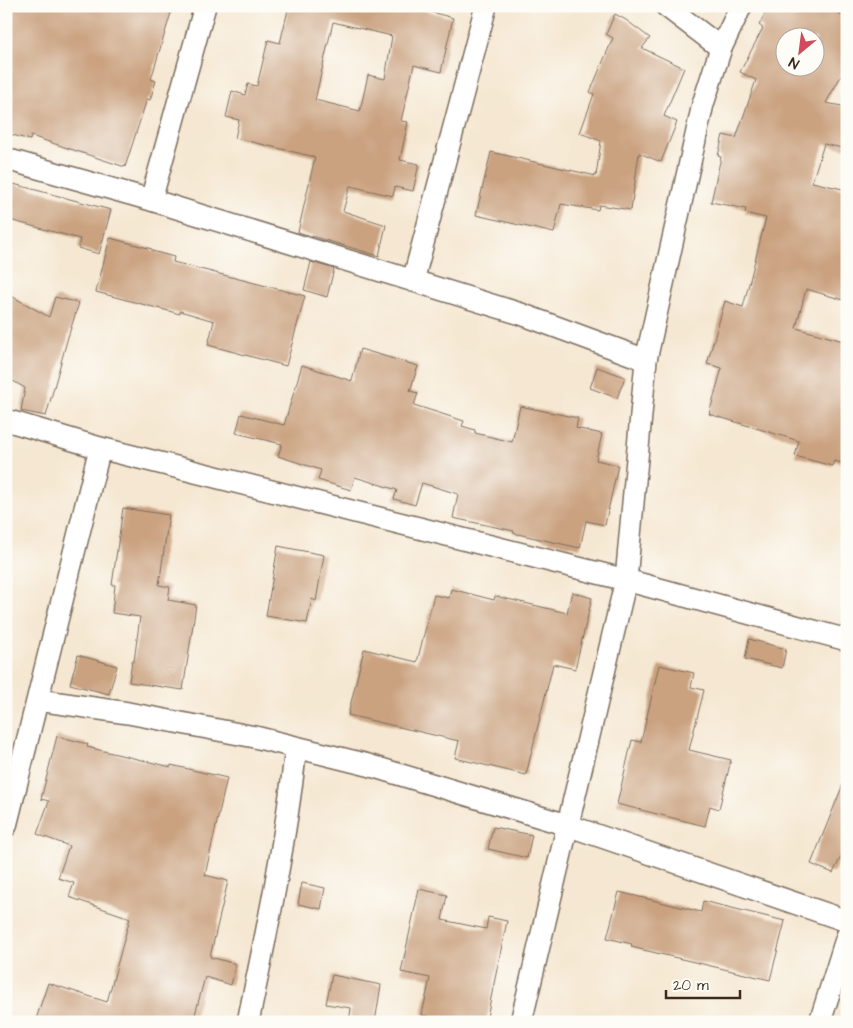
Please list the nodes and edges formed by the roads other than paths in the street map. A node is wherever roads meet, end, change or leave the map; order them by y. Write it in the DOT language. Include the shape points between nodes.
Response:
graph roads {
  1 [pos="205,6"];
  2 [pos="486,6"];
  3 [pos="666,6"];
  4 [pos="740,6"];
  5 [pos="721,48"];
  6 [pos="6,159"];
  7 [pos="151,200"];
  8 [pos="413,281"];
  9 [pos="646,360"];
  10 [pos="6,420"];
  11 [pos="100,448"];
  12 [pos="626,580"];
  13 [pos="847,640"];
  14 [pos="38,700"];
  15 [pos="296,747"];
  16 [pos="567,825"];
  17 [pos="6,826"];
  18 [pos="847,921"];
  19 [pos="847,936"];
  20 [pos="248,1022"];
  21 [pos="521,1022"];
  22 [pos="820,1022"];
  1 -- 7 [label="street"];
  2 -- 8 [label="street"];
  3 -- 5 [label="street"];
  4 -- 5 [label="street"];
  5 -- 9 [label="street" via="704,104"];
  6 -- 7 [label="street"];
  7 -- 8 [label="street"];
  8 -- 9 [label="street" via="521,314"];
  9 -- 12 [label="street"];
  10 -- 11 [label="street"];
  11 -- 12 [label="street"];
  11 -- 14 [label="street"];
  12 -- 13 [label="street"];
  12 -- 16 [label="street"];
  14 -- 15 [label="street" via="128,713"];
  14 -- 17 [label="street"];
  15 -- 16 [label="street" via="368,765"];
  15 -- 20 [label="street" via="276,890"];
  16 -- 18 [label="street"];
  16 -- 21 [label="street"];
  19 -- 22 [label="street"];
}
